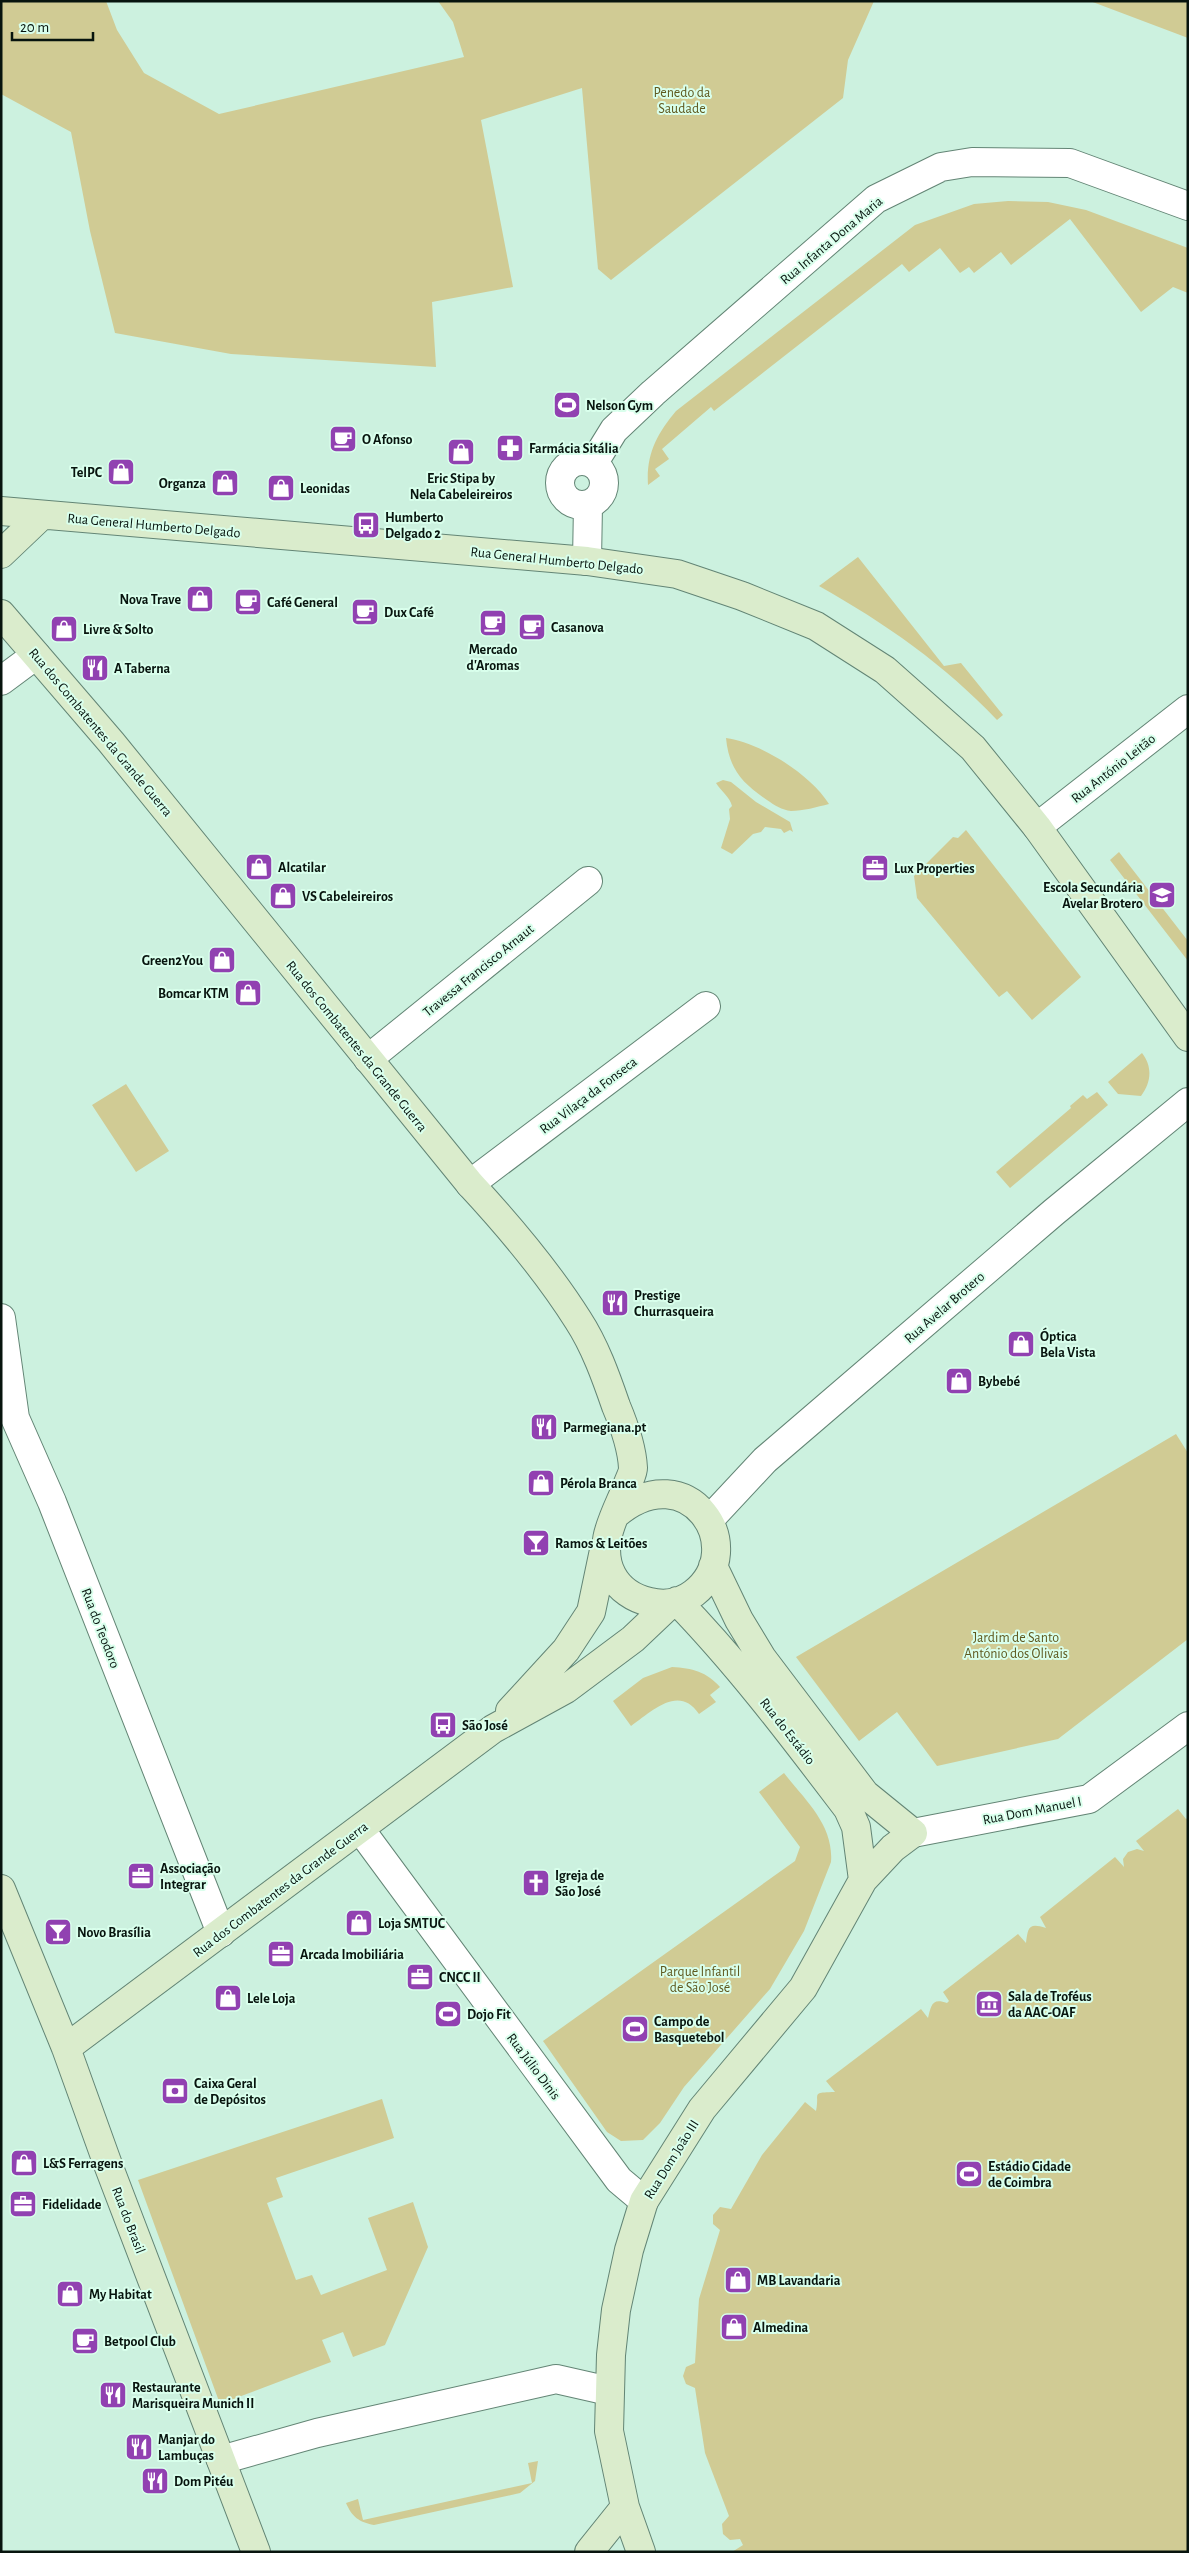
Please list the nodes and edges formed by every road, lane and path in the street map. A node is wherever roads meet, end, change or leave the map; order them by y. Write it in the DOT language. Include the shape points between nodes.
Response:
graph roads {
  1 [pos="1188,206"];
  2 [pos="593,464"];
  3 [pos="588,504"];
  4 [pos="1,511"];
  5 [pos="42,515"];
  6 [pos="1,554"];
  7 [pos="588,561"];
  8 [pos="1,614"];
  9 [pos="36,654"];
  10 [pos="1,681"];
  11 [pos="1188,709"];
  12 [pos="1038,827"];
  13 [pos="588,880"];
  14 [pos="706,1006"];
  15 [pos="1188,1037"];
  16 [pos="368,1059"];
  17 [pos="1188,1102"];
  18 [pos="470,1184"];
  19 [pos="1,1318"];
  20 [pos="8,1423"];
  21 [pos="616,1514"];
  22 [pos="709,1520"];
  23 [pos="606,1543"];
  24 [pos="713,1566"];
  25 [pos="674,1602"];
  26 [pos="1188,1726"];
  27 [pos="493,1729"];
  28 [pos="360,1829"];
  29 [pos="913,1833"];
  30 [pos="863,1880"];
  31 [pos="1,1889"];
  32 [pos="221,1933"];
  33 [pos="66,2048"];
  34 [pos="644,2201"];
  35 [pos="609,2391"];
  36 [pos="220,2460"];
  37 [pos="625,2507"];
  38 [pos="256,2552"];
  39 [pos="589,2552"];
  40 [pos="641,2552"];
  1 -- 2 [label="street, Rua Infanta Dona Maria" via="1070,163 972,162 941,166 876,199 652,393 614,430"];
  2 -- 3 [label="street" via="603,475 604,489"];
  2 -- 3 [label="street" via="586,461 572,464 560,482 569,501 582,506"];
  3 -- 7 [label="street"];
  4 -- 5 [label="main road, Rua General Humberto Delgado"];
  5 -- 6 [label="main road"];
  5 -- 7 [label="main road, Rua General Humberto Delgado"];
  7 -- 12 [label="main road, Rua General Humberto Delgado" via="676,574 816,626 885,670 973,748"];
  8 -- 9 [label="main road, Rua dos Combatentes da Grande Guerra"];
  9 -- 10 [label="street"];
  9 -- 16 [label="main road, Rua dos Combatentes da Grande Guerra"];
  11 -- 12 [label="street, Rua António Leitão"];
  12 -- 15 [label="main road, Rua General Humberto Delgado"];
  13 -- 16 [label="street, Travessa Francisco Arnaut"];
  14 -- 18 [label="street, Rua Vilaça da Fonseca"];
  16 -- 18 [label="main road, Rua dos Combatentes da Grande Guerra"];
  17 -- 22 [label="street, Rua Avelar Brotero" via="1054,1212 765,1460"];
  18 -- 21 [label="main road, Rua dos Combatentes da Grande Guerra" via="510,1227 579,1320 603,1369 626,1432 633,1470"];
  19 -- 20 [label="street, Rua do Teodoro"];
  20 -- 32 [label="street, Rua do Teodoro" via="56,1510"];
  21 -- 22 [label="main road" via="636,1499 668,1493 684,1498"];
  21 -- 23 [label="main road"];
  22 -- 24 [label="main road" via="716,1550"];
  23 -- 25 [label="main road" via="606,1560 624,1589 638,1599 654,1604"];
  23 -- 27 [label="main road, Rua dos Combatentes da Grande Guerra" via="591,1612 566,1650"];
  24 -- 25 [label="main road" via="706,1582 693,1594"];
  24 -- 29 [label="main road, Rua do Estádio" via="739,1620 768,1665 865,1794"];
  25 -- 27 [label="main road, Rua dos Combatentes da Grande Guerra" via="632,1640 566,1689"];
  25 -- 30 [label="main road, Rua do Estádio" via="714,1640 848,1809 856,1827"];
  26 -- 29 [label="street, Rua Dom Manuel I" via="1089,1799"];
  27 -- 28 [label="main road, Rua dos Combatentes da Grande Guerra"];
  28 -- 32 [label="main road, Rua dos Combatentes da Grande Guerra"];
  28 -- 34 [label="street, Rua Júlio Dinis" via="619,2180"];
  29 -- 30 [label="main road, Rua Dom João III" via="893,1848"];
  30 -- 34 [label="main road, Rua Dom João III" via="803,1988 702,2108"];
  31 -- 33 [label="main road, Rua do Brasil"];
  32 -- 33 [label="main road, Rua dos Combatentes da Grande Guerra"];
  33 -- 36 [label="main road, Rua do Brasil"];
  34 -- 35 [label="main road, Rua Dom João III" via="616,2310"];
  35 -- 36 [label="street" via="556,2379 317,2433"];
  35 -- 37 [label="main road, Rua Dom João III" via="609,2432"];
  36 -- 38 [label="main road, Rua do Brasil"];
  37 -- 39 [label="main road"];
  37 -- 40 [label="main road, Rua Dom João III"];
}
